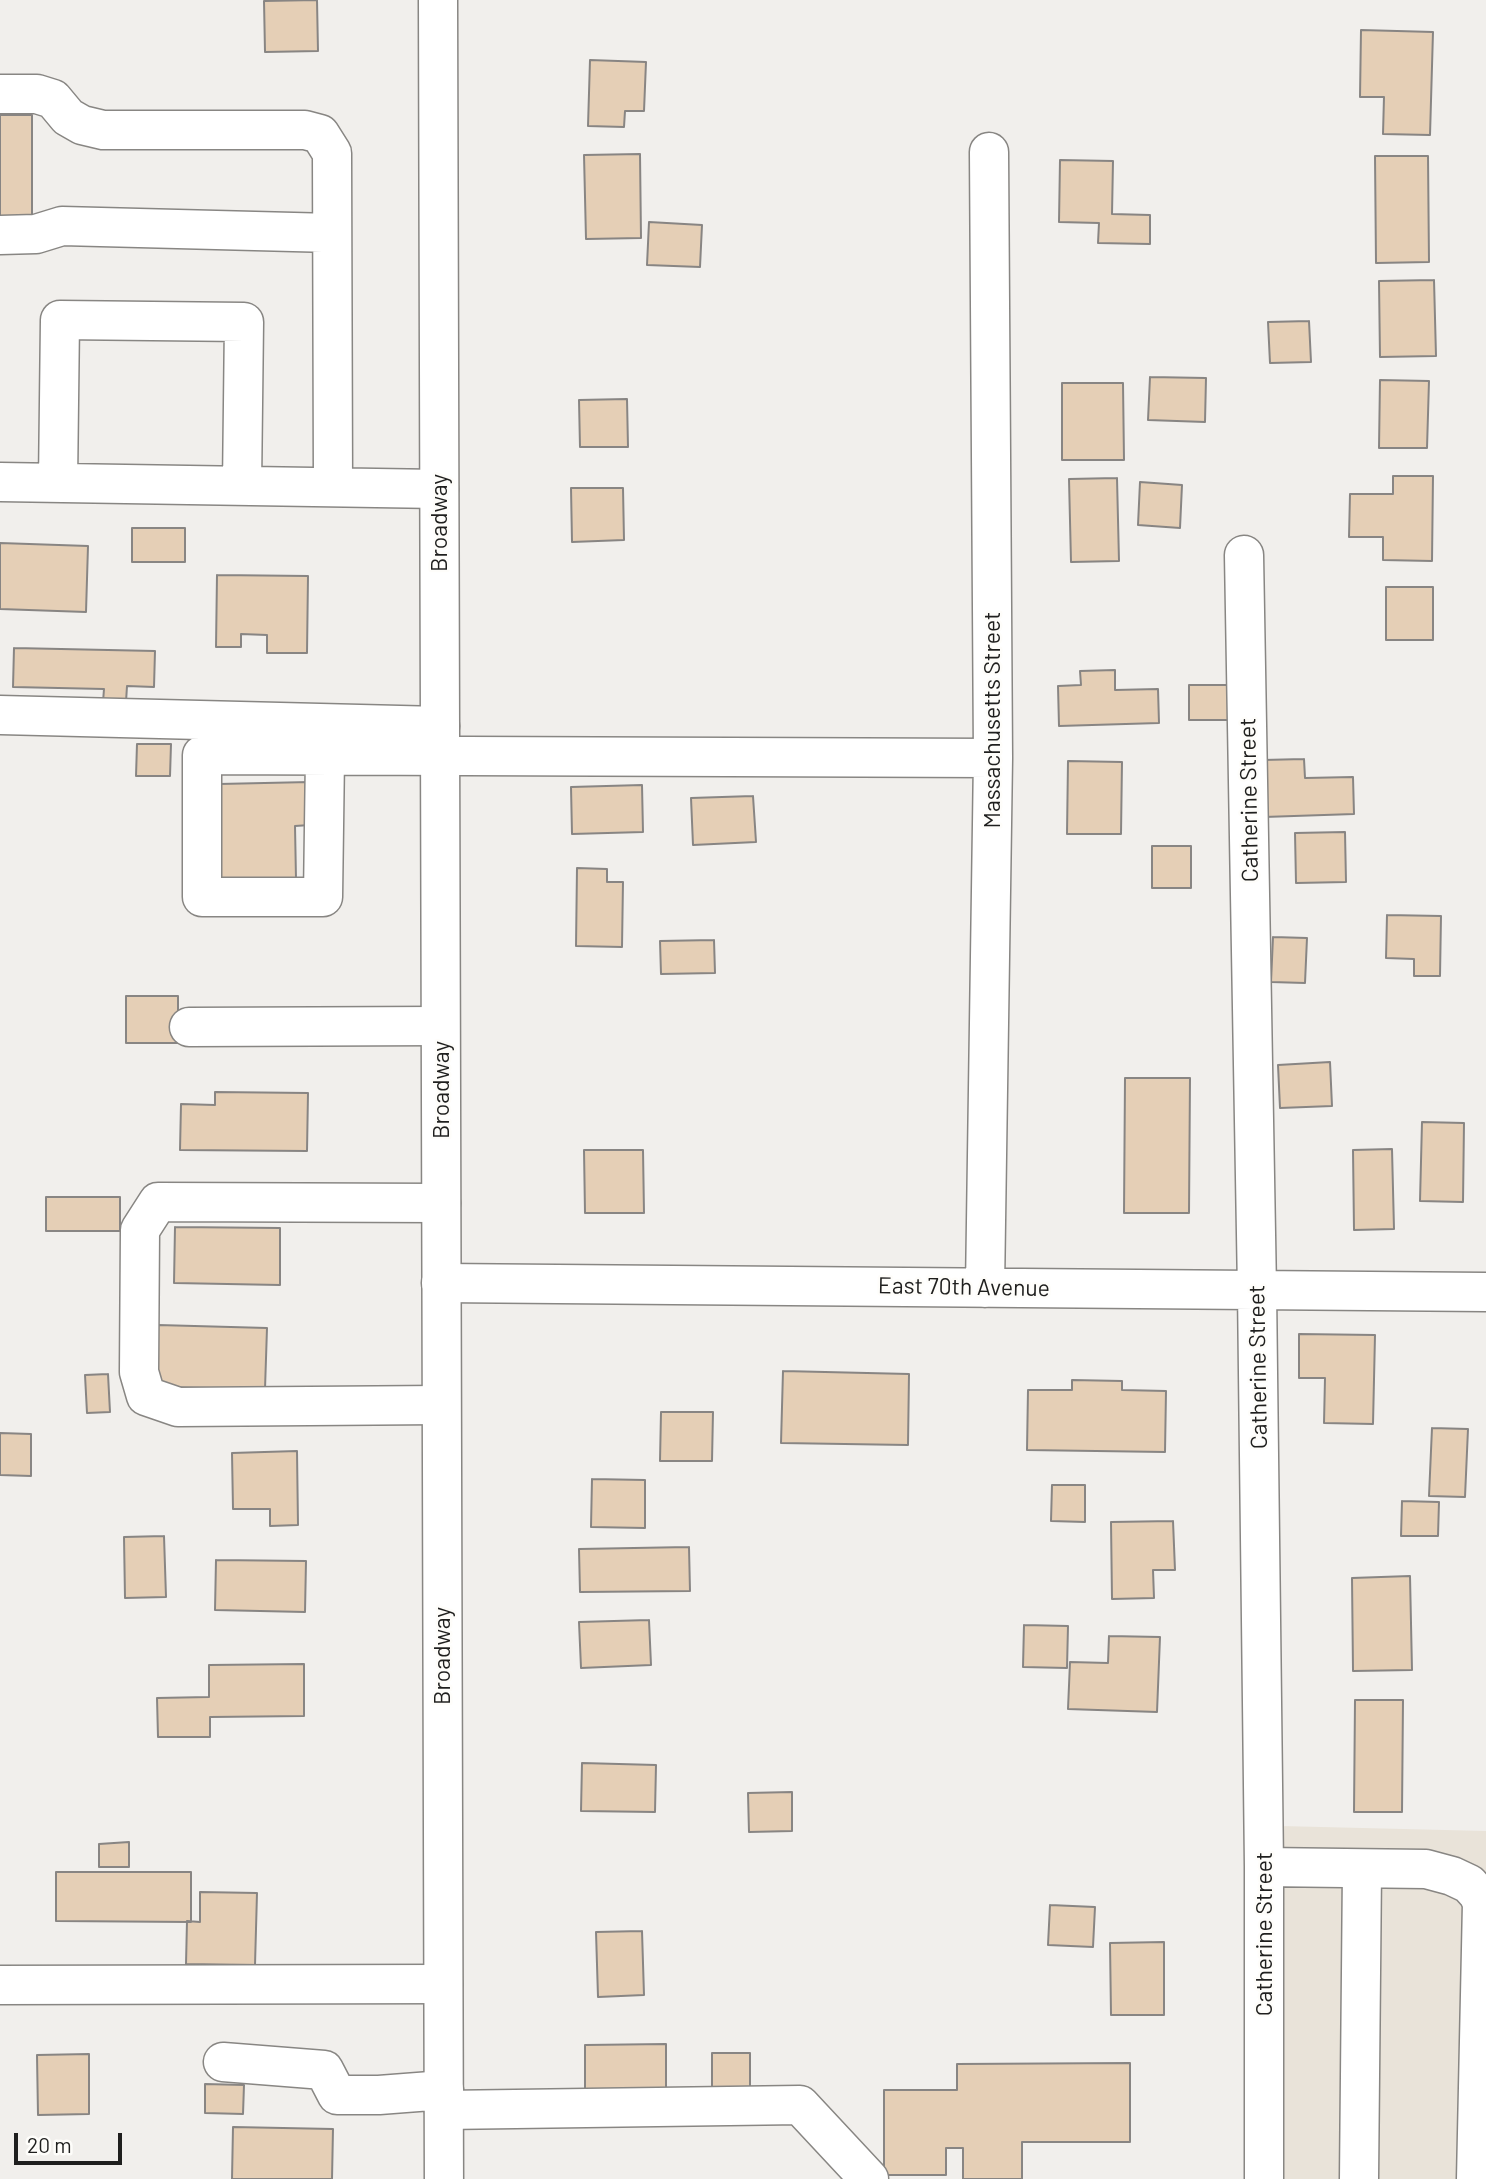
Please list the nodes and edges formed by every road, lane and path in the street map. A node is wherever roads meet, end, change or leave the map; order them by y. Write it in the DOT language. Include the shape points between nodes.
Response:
graph roads {
  1 [pos="438,0"];
  2 [pos="0,94"];
  3 [pos="989,152"];
  4 [pos="332,233"];
  5 [pos="0,235"];
  6 [pos="0,482"];
  7 [pos="58,483"];
  8 [pos="242,486"];
  9 [pos="333,487"];
  10 [pos="439,489"];
  11 [pos="1244,555"];
  12 [pos="0,715"];
  13 [pos="440,741"];
  14 [pos="326,755"];
  15 [pos="993,758"];
  16 [pos="440,1026"];
  17 [pos="189,1027"];
  18 [pos="441,1203"];
  19 [pos="441,1283"];
  20 [pos="985,1288"];
  21 [pos="1257,1290"];
  22 [pos="1486,1292"];
  23 [pos="441,1405"];
  24 [pos="1264,1867"];
  25 [pos="1362,1869"];
  26 [pos="443,1984"];
  27 [pos="0,1985"];
  28 [pos="223,2062"];
  29 [pos="444,2100"];
  30 [pos="444,2179"];
  31 [pos="869,2179"];
  32 [pos="1264,2179"];
  33 [pos="1359,2179"];
  34 [pos="1476,2179"];
  1 -- 10 [label="street, Broadway"];
  2 -- 4 [label="street" via="54,99 68,117 103,130 305,130 320,134 332,153"];
  3 -- 15 [label="street, Massachusetts Street"];
  4 -- 5 [label="street" via="62,226 36,234"];
  4 -- 9 [label="street"];
  6 -- 7 [label="street"];
  7 -- 8 [label="street"];
  7 -- 8 [label="street" via="60,320 244,322"];
  8 -- 9 [label="street"];
  9 -- 10 [label="street"];
  10 -- 13 [label="street, Broadway"];
  11 -- 21 [label="street, Catherine Street"];
  12 -- 13 [label="street"];
  13 -- 14 [label="street"];
  13 -- 15 [label="street"];
  13 -- 16 [label="street, Broadway"];
  14 -- 14 [label="street" via="202,755 202,897 323,897"];
  15 -- 20 [label="street, Massachusetts Street"];
  16 -- 17 [label="street"];
  16 -- 18 [label="street, Broadway"];
  18 -- 19 [label="street, Broadway"];
  18 -- 23 [label="street" via="158,1202 140,1230 139,1373 146,1396 178,1407"];
  19 -- 20 [label="street, East 70th Avenue"];
  19 -- 23 [label="street, Broadway"];
  20 -- 21 [label="street, East 70th Avenue"];
  21 -- 22 [label="street, East 70th Avenue"];
  21 -- 24 [label="street, Catherine Street"];
  23 -- 26 [label="street, Broadway"];
  24 -- 25 [label="street"];
  24 -- 32 [label="street, Catherine Street"];
  25 -- 33 [label="street"];
  25 -- 34 [label="street" via="1426,1869 1452,1876 1469,1884 1482,1903"];
  26 -- 27 [label="street"];
  26 -- 29 [label="street, Broadway"];
  28 -- 29 [label="street" via="324,2070 337,2095"];
  29 -- 30 [label="street, Broadway"];
  29 -- 31 [label="street" via="800,2105"];
}
